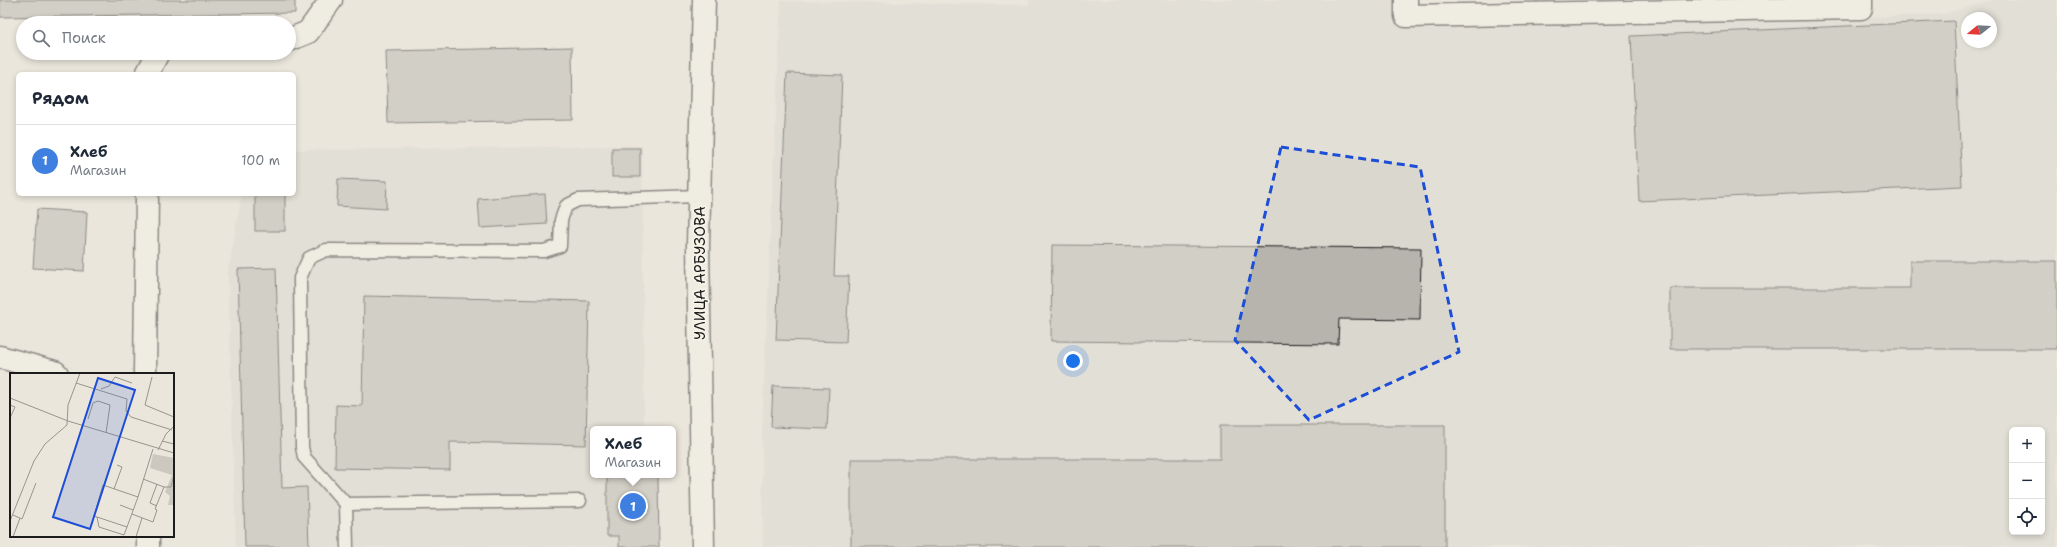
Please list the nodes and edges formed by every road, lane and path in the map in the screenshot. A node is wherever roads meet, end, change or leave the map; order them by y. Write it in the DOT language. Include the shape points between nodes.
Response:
graph roads {
  1 [pos="331,0"];
  2 [pos="704,0"];
  3 [pos="1406,0"];
  4 [pos="1861,0"];
  5 [pos="296,37"];
  6 [pos="154,60"];
  7 [pos="148,72"];
  8 [pos="147,196"];
  9 [pos="699,196"];
  10 [pos="0,357"];
  11 [pos="56,373"];
  12 [pos="145,373"];
  13 [pos="580,502"];
  14 [pos="346,504"];
  15 [pos="347,547"];
  16 [pos="703,547"];
  1 -- 5 [label="street" via="308,32"];
  2 -- 9 [label="street, УЛИЦА АРБУЗОВА"];
  3 -- 4 [label="street" via="1406,16 1861,8"];
  6 -- 7 [label="street"];
  8 -- 12 [label="street"];
  9 -- 14 [label="lane" via="578,200 566,206 560,246 544,251 326,250 309,258 300,278 302,446 304,457"];
  9 -- 16 [label="street, УЛИЦА АРБУЗОВА"];
  10 -- 11 [label="street"];
  13 -- 14 [label="lane"];
  14 -- 15 [label="lane"];
}
